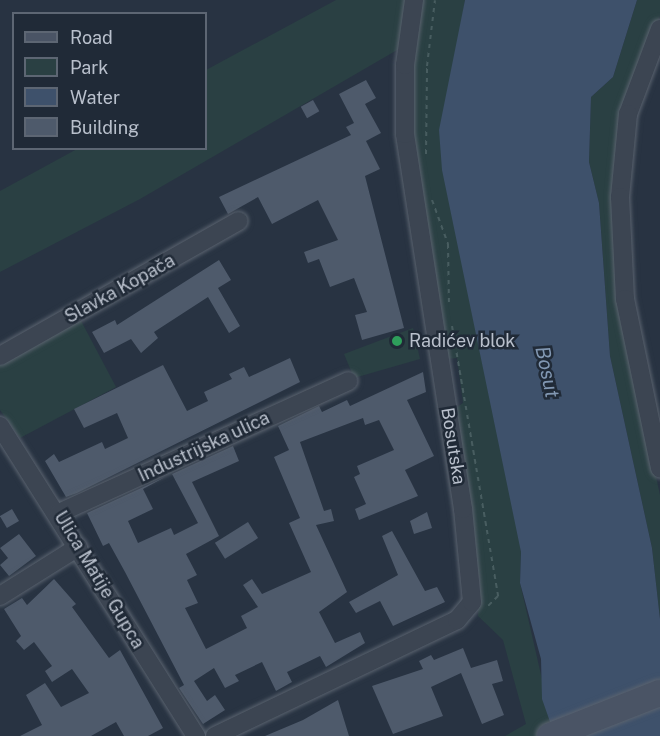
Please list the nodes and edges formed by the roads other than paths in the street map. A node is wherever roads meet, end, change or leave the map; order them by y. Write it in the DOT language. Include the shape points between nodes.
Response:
graph roads {
  1 [pos="414,0"];
  2 [pos="660,29"];
  3 [pos="239,221"];
  4 [pos="0,356"];
  5 [pos="348,381"];
  6 [pos="0,426"];
  7 [pos="660,468"];
  8 [pos="59,513"];
  9 [pos="78,547"];
  10 [pos="0,596"];
  11 [pos="660,693"];
  12 [pos="195,736"];
  13 [pos="215,736"];
  14 [pos="550,736"];
  1 -- 13 [label="street, Bosutska" via="405,134 473,584 468,610"];
  2 -- 7 [label="street" via="628,114 620,197 625,298"];
  3 -- 4 [label="street, Slavka Kopača"];
  5 -- 8 [label="street, Industrijska ulica"];
  6 -- 8 [label="street, Ulica Matije Gupca"];
  8 -- 9 [label="street, Ulica Matije Gupca"];
  9 -- 10 [label="street"];
  9 -- 12 [label="street, Ulica Matije Gupca"];
  11 -- 14 [label="main road"];
}
